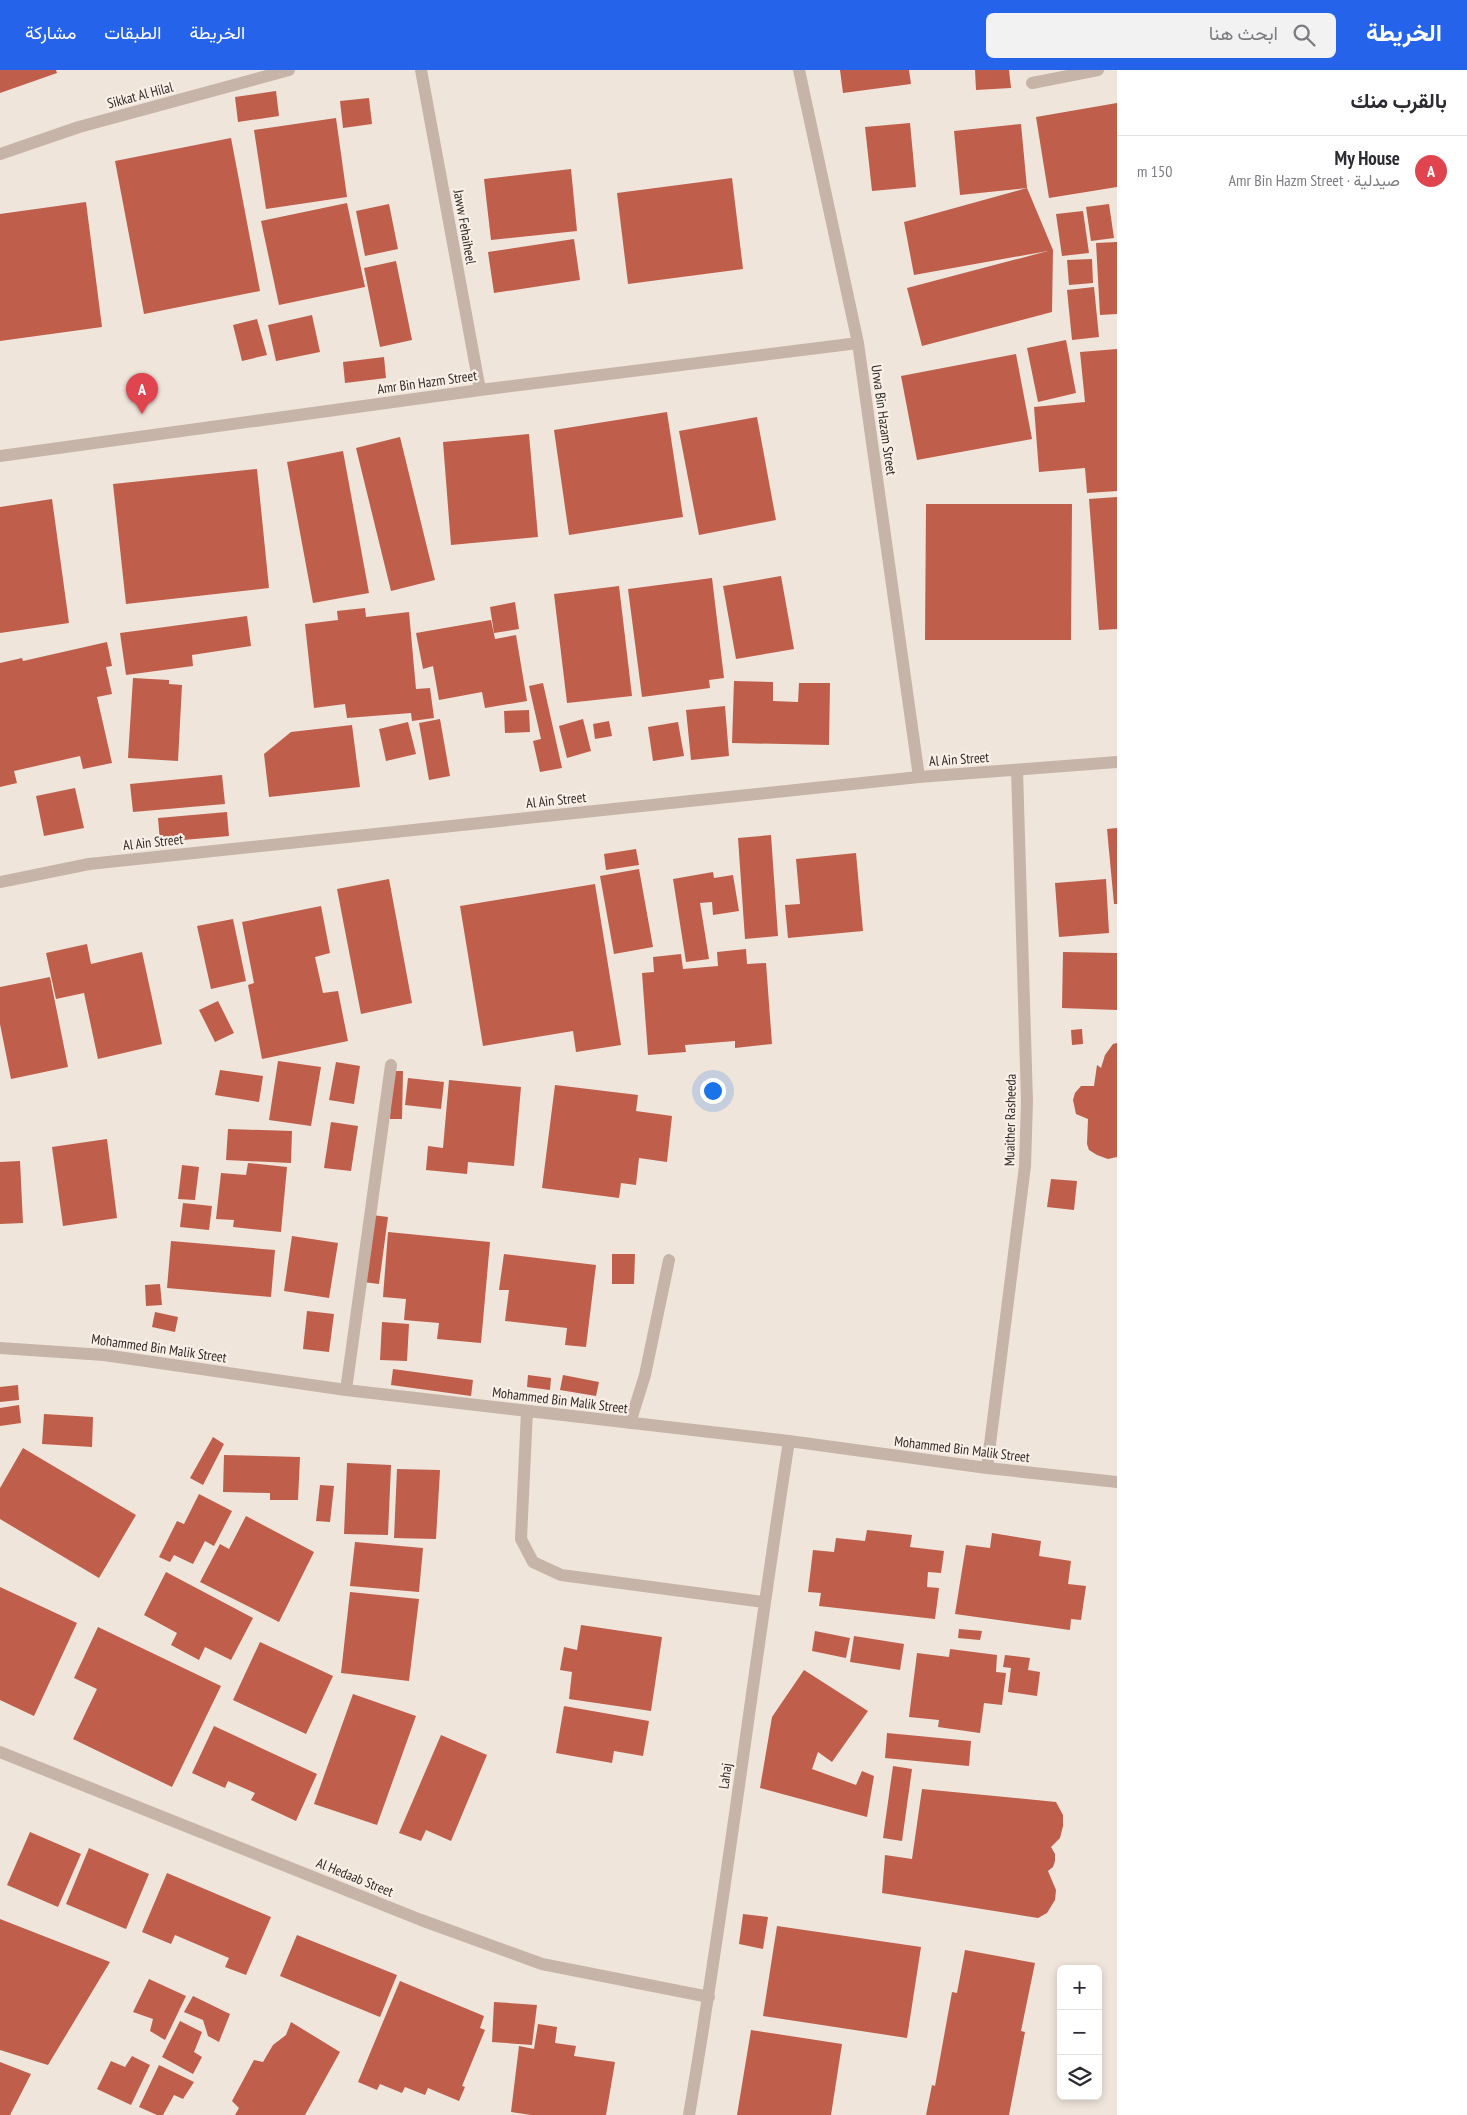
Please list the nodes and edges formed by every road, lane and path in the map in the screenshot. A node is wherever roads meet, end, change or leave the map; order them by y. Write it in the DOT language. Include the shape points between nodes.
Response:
graph roads {
  1 [pos="289,70"];
  2 [pos="422,70"];
  3 [pos="799,70"];
  4 [pos="1098,70"];
  5 [pos="1032,83"];
  6 [pos="0,154"];
  7 [pos="858,343"];
  8 [pos="480,390"];
  9 [pos="0,456"];
  10 [pos="1117,762"];
  11 [pos="1016,770"];
  12 [pos="919,777"];
  13 [pos="0,882"];
  14 [pos="391,1065"];
  15 [pos="669,1260"];
  16 [pos="0,1348"];
  17 [pos="346,1390"];
  18 [pos="527,1411"];
  19 [pos="630,1423"];
  20 [pos="789,1441"];
  21 [pos="987,1468"];
  22 [pos="1117,1482"];
  23 [pos="764,1602"];
  24 [pos="0,1752"];
  25 [pos="709,1997"];
  26 [pos="689,2115"];
  1 -- 6 [label="street, Sikkat Al Hilal" via="80,127"];
  2 -- 8 [label="street, Jaww Fehaiheel"];
  3 -- 7 [label="street, Urwa Bin Hazam Street"];
  4 -- 5 [label="street"];
  7 -- 8 [label="street, Amr Bin Hazm Street"];
  7 -- 12 [label="street, Urwa Bin Hazam Street"];
  8 -- 9 [label="street, Amr Bin Hazm Street"];
  10 -- 11 [label="street, Al Ain Street"];
  11 -- 12 [label="street, Al Ain Street"];
  11 -- 21 [label="street, Muaither Rasheeda" via="1027,1101 1025,1166"];
  12 -- 13 [label="street, Al Ain Street" via="89,864"];
  14 -- 17 [label="street"];
  15 -- 19 [label="street" via="646,1375"];
  16 -- 17 [label="street, Mohammed Bin Malik Street" via="104,1355"];
  17 -- 18 [label="street, Mohammed Bin Malik Street"];
  18 -- 19 [label="street, Mohammed Bin Malik Street"];
  18 -- 23 [label="street" via="521,1539 533,1562 561,1575"];
  19 -- 20 [label="street, Mohammed Bin Malik Street"];
  20 -- 21 [label="street, Mohammed Bin Malik Street"];
  20 -- 23 [label="street, Lahaj"];
  21 -- 22 [label="street, Mohammed Bin Malik Street"];
  23 -- 25 [label="street, Lahaj"];
  24 -- 25 [label="street, Al Hedaab Street" via="421,1920 542,1964"];
  25 -- 26 [label="street, Lahaj"];
}
